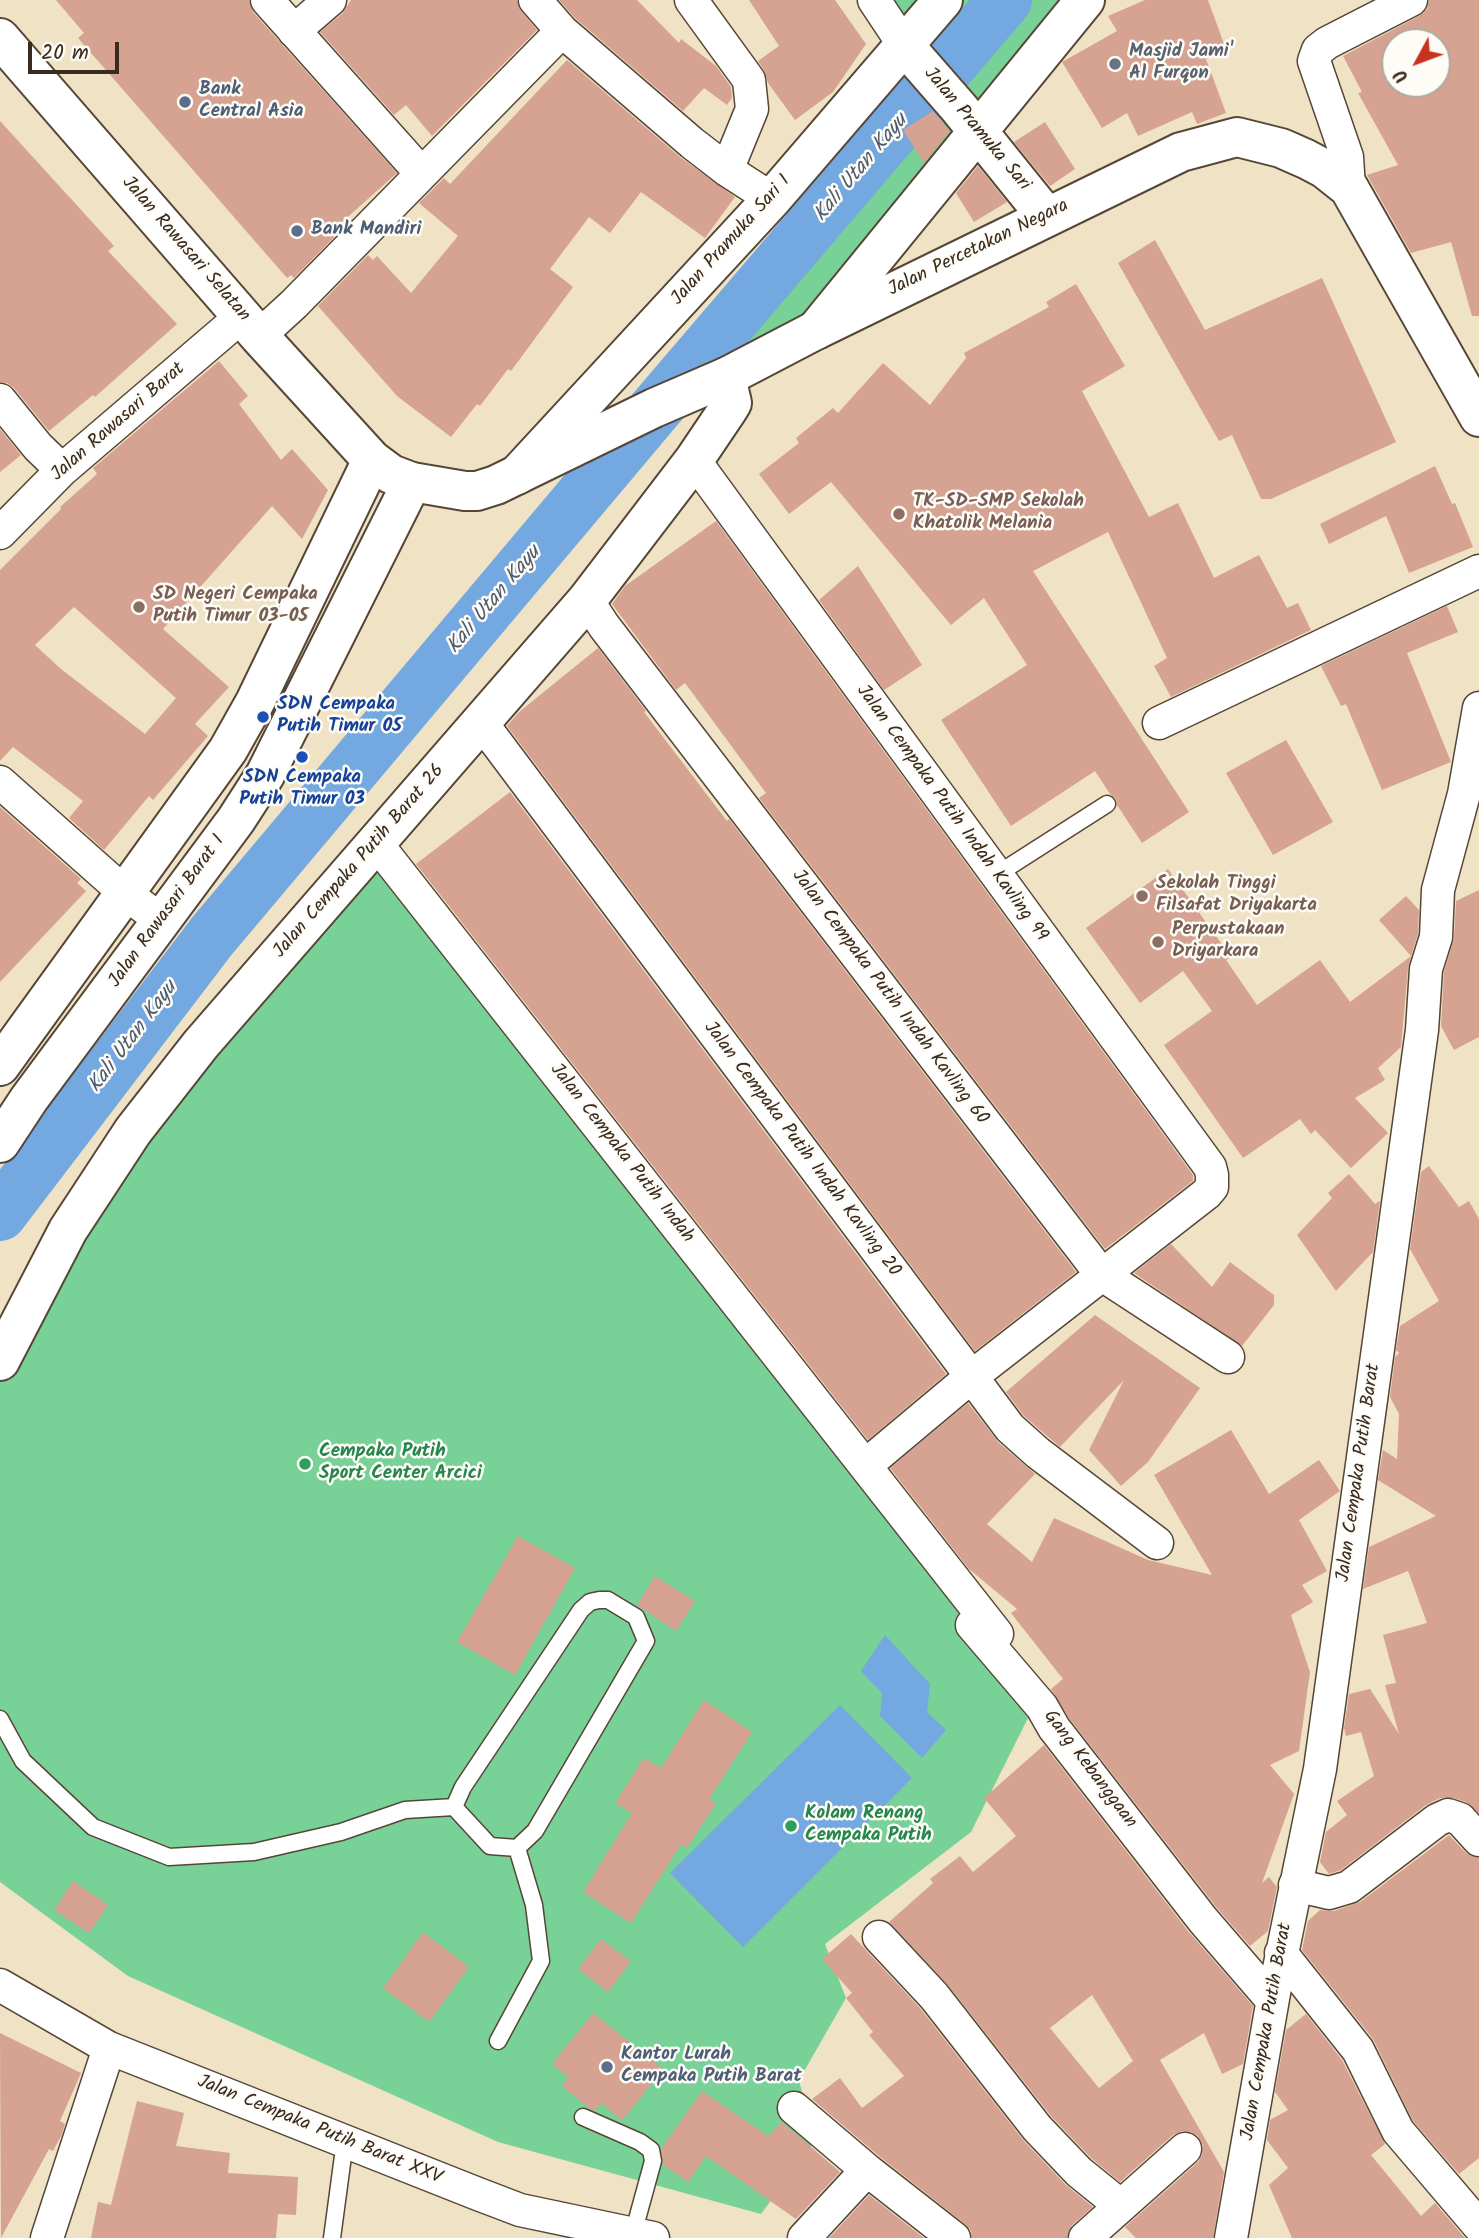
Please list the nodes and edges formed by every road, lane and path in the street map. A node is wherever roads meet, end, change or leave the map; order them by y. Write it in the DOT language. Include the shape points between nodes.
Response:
graph roads {
  1 [pos="267,0"];
  2 [pos="330,0"];
  3 [pos="535,0"];
  4 [pos="691,0"];
  5 [pos="874,0"];
  6 [pos="943,0"];
  7 [pos="1085,0"];
  8 [pos="1411,0"];
  9 [pos="294,31"];
  10 [pos="562,31"];
  11 [pos="0,38"];
  12 [pos="910,51"];
  13 [pos="968,120"];
  14 [pos="727,170"];
  15 [pos="421,173"];
  16 [pos="1349,188"];
  17 [pos="772,199"];
  18 [pos="1046,216"];
  19 [pos="251,326"];
  20 [pos="816,330"];
  21 [pos="726,377"];
  22 [pos="0,400"];
  23 [pos="1479,417"];
  24 [pos="372,460"];
  25 [pos="694,460"];
  26 [pos="62,470"];
  27 [pos="515,477"];
  28 [pos="412,482"];
  29 [pos="0,533"];
  30 [pos="1479,571"];
  31 [pos="587,600"];
  32 [pos="1479,708"];
  33 [pos="481,722"];
  34 [pos="1159,723"];
  35 [pos="0,782"];
  36 [pos="1107,804"];
  37 [pos="376,843"];
  38 [pos="996,875"];
  39 [pos="125,893"];
  40 [pos="162,921"];
  41 [pos="0,1066"];
  42 [pos="4,1128"];
  43 [pos="1101,1274"];
  44 [pos="1228,1357"];
  45 [pos="0,1361"];
  46 [pos="971,1377"];
  47 [pos="866,1465"];
  48 [pos="919,1536"];
  49 [pos="1157,1543"];
  50 [pos="997,1634"];
  51 [pos="0,1719"];
  52 [pos="454,1807"];
  53 [pos="1479,1840"];
  54 [pos="517,1847"];
  55 [pos="1296,1885"];
  56 [pos="879,1937"];
  57 [pos="1281,1953"];
  58 [pos="0,1985"];
  59 [pos="1272,2000"];
  60 [pos="498,2041"];
  61 [pos="109,2048"];
  62 [pos="794,2108"];
  63 [pos="583,2117"];
  64 [pos="347,2143"];
  65 [pos="1185,2149"];
  66 [pos="867,2169"];
  67 [pos="1121,2206"];
  68 [pos="1479,2226"];
  69 [pos="643,2236"];
  70 [pos="47,2238"];
  71 [pos="332,2238"];
  72 [pos="804,2238"];
  73 [pos="954,2238"];
  74 [pos="1085,2238"];
  75 [pos="1231,2238"];
  1 -- 9 [label="street"];
  2 -- 9 [label="street"];
  3 -- 10 [label="street"];
  4 -- 14 [label="street" via="749,79 752,109"];
  5 -- 12 [label="street"];
  6 -- 12 [label="street, Jalan Pramuka Sari I"];
  7 -- 13 [label="street"];
  8 -- 16 [label="street" via="1327,43 1314,61 1347,157"];
  9 -- 15 [label="street"];
  10 -- 14 [label="street"];
  10 -- 15 [label="street, Jalan Rawasari Barat"];
  11 -- 19 [label="street, Jalan Rawasari Selatan"];
  12 -- 13 [label="street, Jalan Pramuka Sari"];
  12 -- 17 [label="street, Jalan Pramuka Sari I"];
  13 -- 18 [label="street, Jalan Pramuka Sari"];
  13 -- 20 [label="street"];
  14 -- 17 [label="street"];
  15 -- 19 [label="street, Jalan Rawasari Barat" via="294,304"];
  16 -- 18 [label="street, Jalan Percetakan Negara" via="1306,159 1237,137 1181,152"];
  16 -- 23 [label="street, Jalan Percetakan Negara"];
  17 -- 27 [label="street, Jalan Pramuka Sari I"];
  18 -- 20 [label="street, Jalan Percetakan Negara"];
  19 -- 24 [label="street, Jalan Rawasari Selatan"];
  19 -- 26 [label="street, Jalan Rawasari Barat"];
  20 -- 21 [label="street, Jalan Percetakan Negara"];
  21 -- 25 [label="street, Jalan Cempaka Putih Barat 26" via="732,403"];
  21 -- 27 [label="street, Jalan Percetakan Negara"];
  22 -- 26 [label="street"];
  24 -- 28 [label="street, Jalan Percetakan Negara"];
  24 -- 39 [label="street" via="228,750"];
  25 -- 31 [label="street, Jalan Cempaka Putih Barat 26"];
  25 -- 38 [label="street, Jalan Cempaka Putih Indah Kavling 99"];
  26 -- 29 [label="street, Jalan Rawasari Barat"];
  27 -- 28 [label="street, Jalan Percetakan Negara" via="477,491"];
  28 -- 40 [label="street, Jalan Rawasari Barat I" via="265,775"];
  30 -- 34 [label="street"];
  31 -- 33 [label="street, Jalan Cempaka Putih Barat 26"];
  31 -- 43 [label="street, Jalan Cempaka Putih Indah Kavling 60"];
  32 -- 55 [label="street, Jalan Cempaka Putih Barat" via="1464,794 1438,890 1436,937 1426,969 1422,1030 1320,1769"];
  33 -- 37 [label="street, Jalan Cempaka Putih Barat 26"];
  33 -- 46 [label="street, Jalan Cempaka Putih Indah Kavling 20"];
  35 -- 39 [label="street"];
  36 -- 38 [label="lane"];
  37 -- 45 [label="street, Jalan Cempaka Putih Barat 26" via="201,1044 133,1131 68,1230"];
  37 -- 47 [label="street, Jalan Cempaka Putih Indah"];
  38 -- 43 [label="street, Jalan Cempaka Putih Indah Kavling 99" via="1210,1167 1213,1181 1206,1194"];
  39 -- 40 [label="street"];
  39 -- 41 [label="street"];
  40 -- 42 [label="street, Jalan Rawasari Barat I"];
  43 -- 44 [label="street, Jalan Cempaka Putih Indah Kavling 60"];
  43 -- 46 [label="street"];
  46 -- 47 [label="street"];
  46 -- 49 [label="street, Jalan Cempaka Putih Indah Kavling 20" via="1010,1428"];
  47 -- 48 [label="street, Jalan Cempaka Putih Indah"];
  48 -- 50 [label="street, Jalan Cempaka Putih Indah"];
  48 -- 59 [label="street, Gang Kebanggaan" via="916,1547 939,1587 1042,1707 1203,1920"];
  51 -- 52 [label="lane" via="23,1761 93,1827 169,1857 254,1852 341,1832 405,1810"];
  52 -- 54 [label="lane" via="490,1846"];
  52 -- 54 [label="lane" via="581,1610 590,1602 608,1600 636,1617 646,1641 535,1831"];
  53 -- 55 [label="street" via="1460,1819 1448,1815 1349,1887 1329,1893"];
  54 -- 60 [label="lane" via="534,1905 541,1961"];
  55 -- 57 [label="street, Jalan Cempaka Putih Barat"];
  56 -- 67 [label="street" via="934,1996 1037,2128 1079,2172"];
  57 -- 59 [label="street, Jalan Cempaka Putih Barat"];
  57 -- 68 [label="street" via="1358,2050 1398,2131"];
  58 -- 61 [label="street, Jalan Cempaka Putih Barat XXV"];
  59 -- 75 [label="street, Jalan Cempaka Putih Barat"];
  61 -- 64 [label="street, Jalan Cempaka Putih Barat XXV"];
  61 -- 70 [label="street"];
  62 -- 66 [label="street"];
  63 -- 69 [label="lane" via="651,2150"];
  64 -- 69 [label="street, Jalan Cempaka Putih Barat XXV" via="520,2210"];
  64 -- 71 [label="lane"];
  65 -- 67 [label="street"];
  66 -- 72 [label="street"];
  66 -- 73 [label="street"];
  67 -- 74 [label="street"];
}
